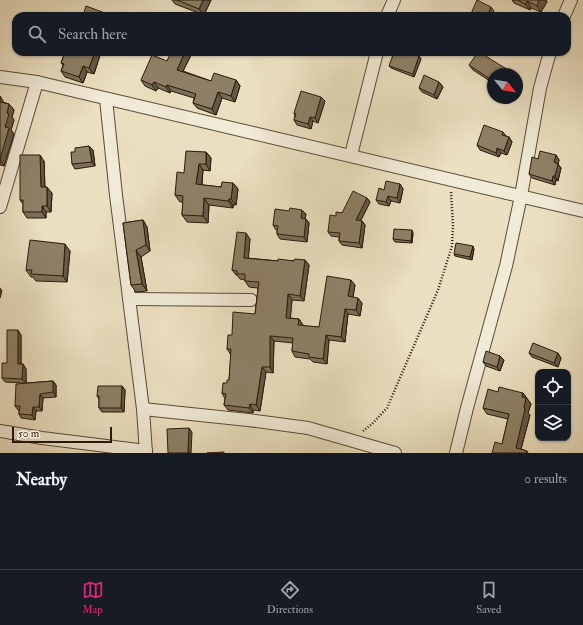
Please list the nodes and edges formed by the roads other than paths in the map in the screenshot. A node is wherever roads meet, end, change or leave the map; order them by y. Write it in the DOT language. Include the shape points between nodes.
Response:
graph roads {
  1 [pos="394,0"];
  2 [pos="571,0"];
  3 [pos="389,12"];
  4 [pos="566,12"];
  5 [pos="376,56"];
  6 [pos="549,56"];
  7 [pos="0,77"];
  8 [pos="37,82"];
  9 [pos="106,99"];
  10 [pos="351,155"];
  11 [pos="521,196"];
  12 [pos="0,207"];
  13 [pos="583,211"];
  14 [pos="129,299"];
  15 [pos="251,300"];
  16 [pos="142,409"];
  17 [pos="0,431"];
  18 [pos="146,452"];
  19 [pos="395,453"];
  20 [pos="456,453"];
  1 -- 3 [label="street"];
  2 -- 4 [label="street"];
  5 -- 10 [label="street"];
  6 -- 11 [label="street" via="540,88"];
  7 -- 8 [label="street"];
  8 -- 9 [label="street"];
  8 -- 12 [label="street"];
  9 -- 10 [label="street"];
  9 -- 14 [label="street"];
  10 -- 11 [label="street"];
  11 -- 13 [label="street"];
  11 -- 20 [label="street" via="506,266"];
  14 -- 15 [label="street"];
  14 -- 16 [label="street"];
  16 -- 18 [label="street"];
  16 -- 19 [label="street" via="308,428"];
  17 -- 18 [label="street"];
}
